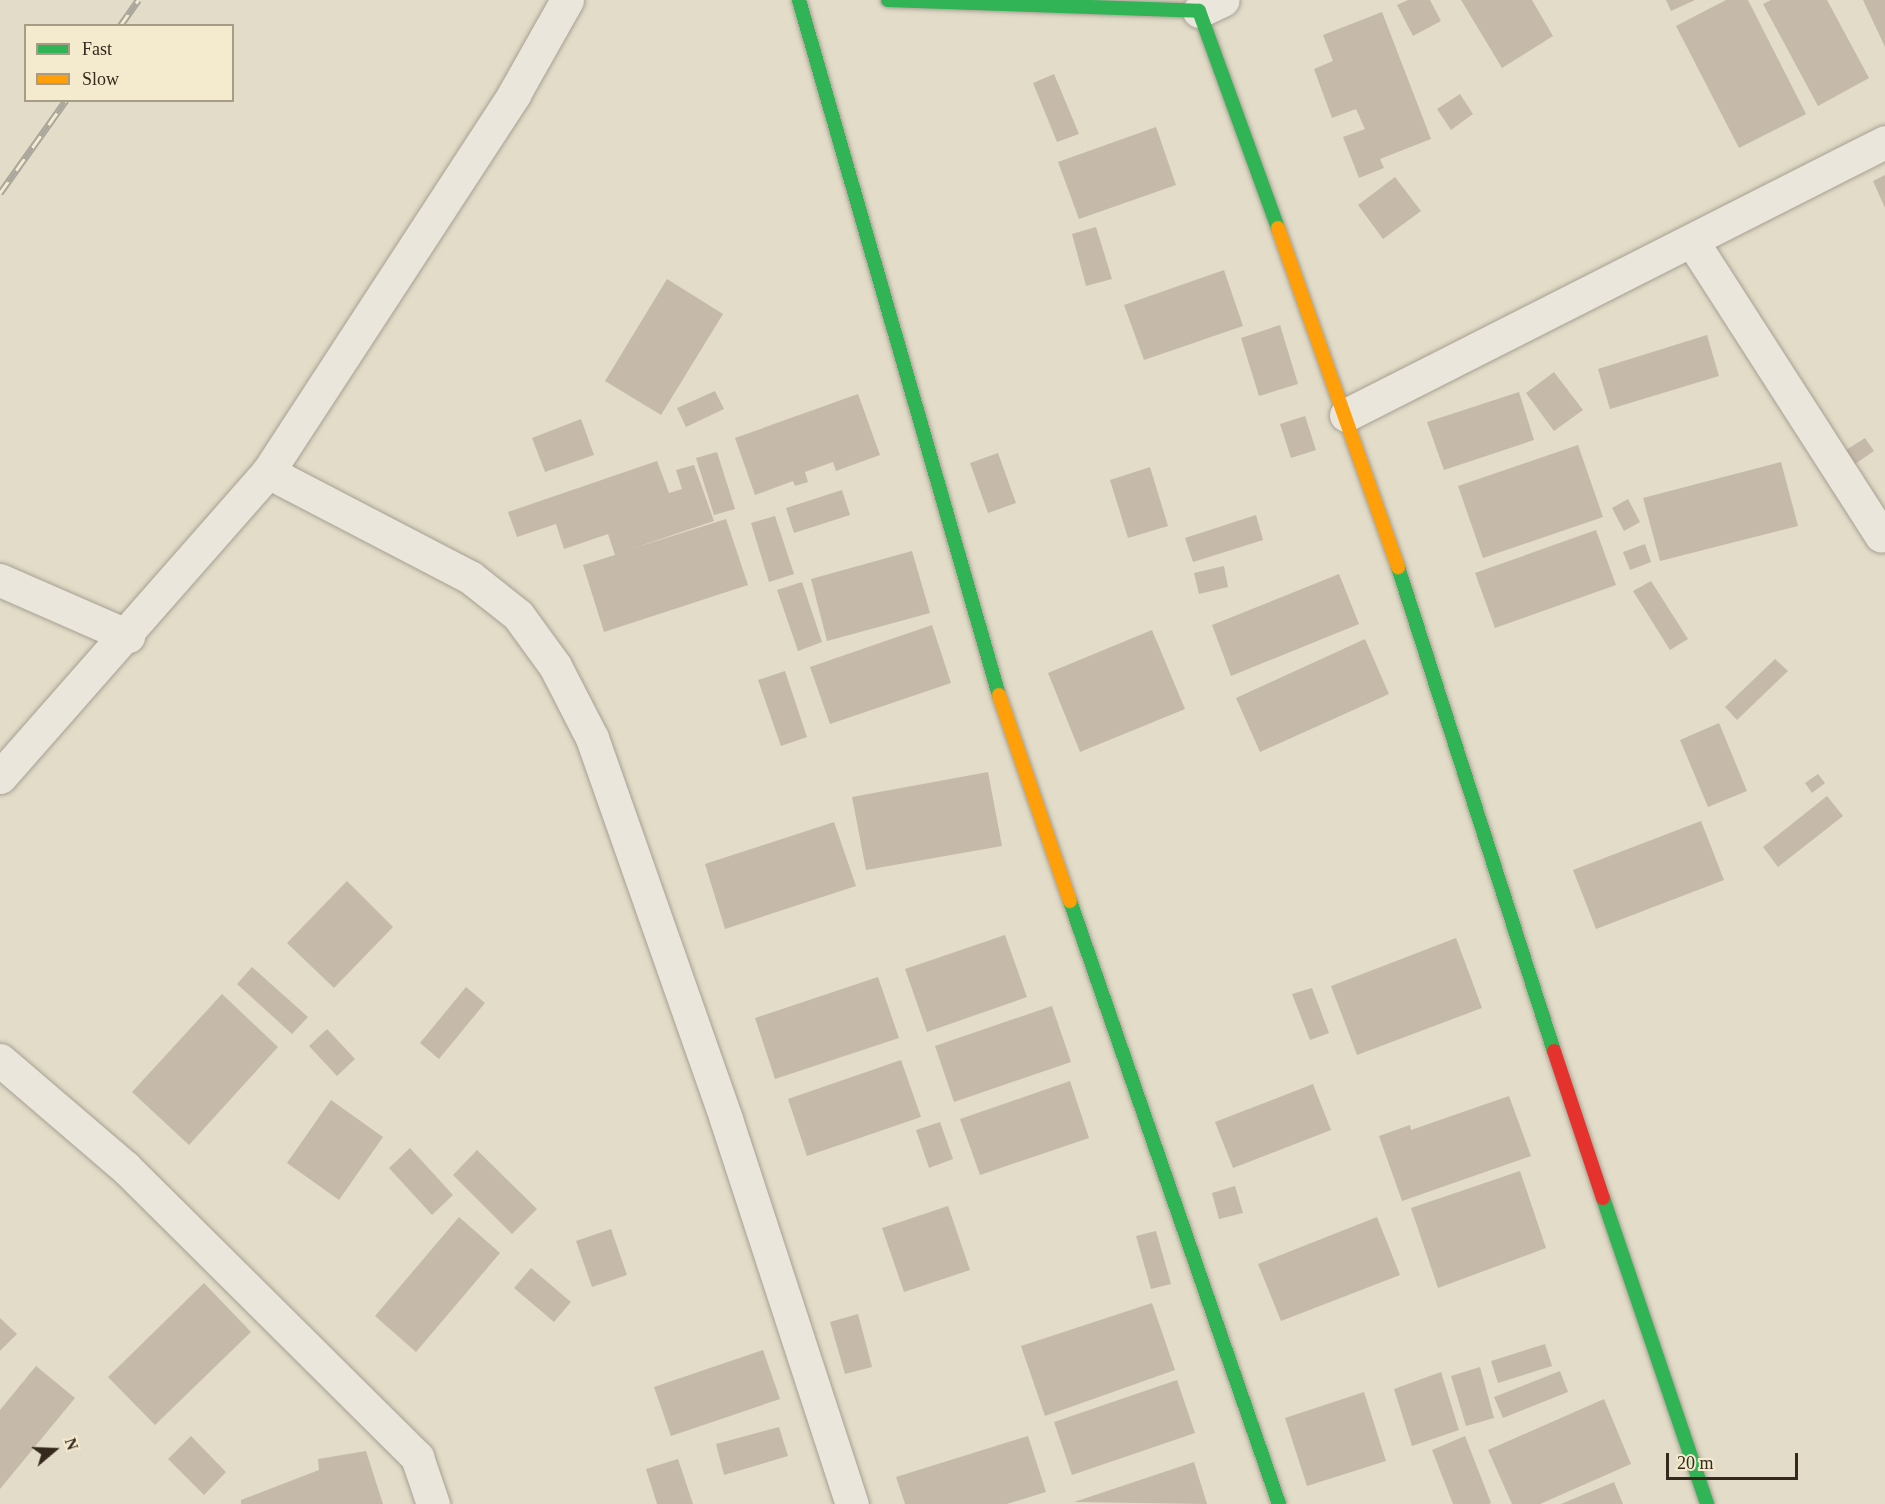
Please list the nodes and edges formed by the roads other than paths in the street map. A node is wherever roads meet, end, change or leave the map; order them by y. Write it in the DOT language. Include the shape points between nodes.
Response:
graph roads {
  1 [pos="567,0"];
  2 [pos="798,0"];
  3 [pos="888,0"];
  4 [pos="1211,6"];
  5 [pos="1885,142"];
  6 [pos="1692,241"];
  7 [pos="1346,415"];
  8 [pos="268,472"];
  9 [pos="1885,535"];
  10 [pos="0,580"];
  11 [pos="128,636"];
  12 [pos="0,777"];
  13 [pos="0,1060"];
  14 [pos="433,1504"];
  15 [pos="852,1504"];
  16 [pos="1279,1504"];
  17 [pos="1707,1504"];
  1 -- 8 [label="street" via="514,94"];
  2 -- 16 [label="street" via="981,643"];
  3 -- 4 [label="street"];
  4 -- 7 [label="street"];
  5 -- 6 [label="street"];
  6 -- 7 [label="street"];
  6 -- 9 [label="street" via="1881,535"];
  7 -- 17 [label="street" via="1450,721 1567,1094"];
  8 -- 11 [label="street"];
  8 -- 15 [label="street" via="470,577 518,615 555,666 592,738 726,1119"];
  10 -- 11 [label="street"];
  11 -- 12 [label="street"];
  13 -- 14 [label="street" via="125,1167 417,1457"];
}
